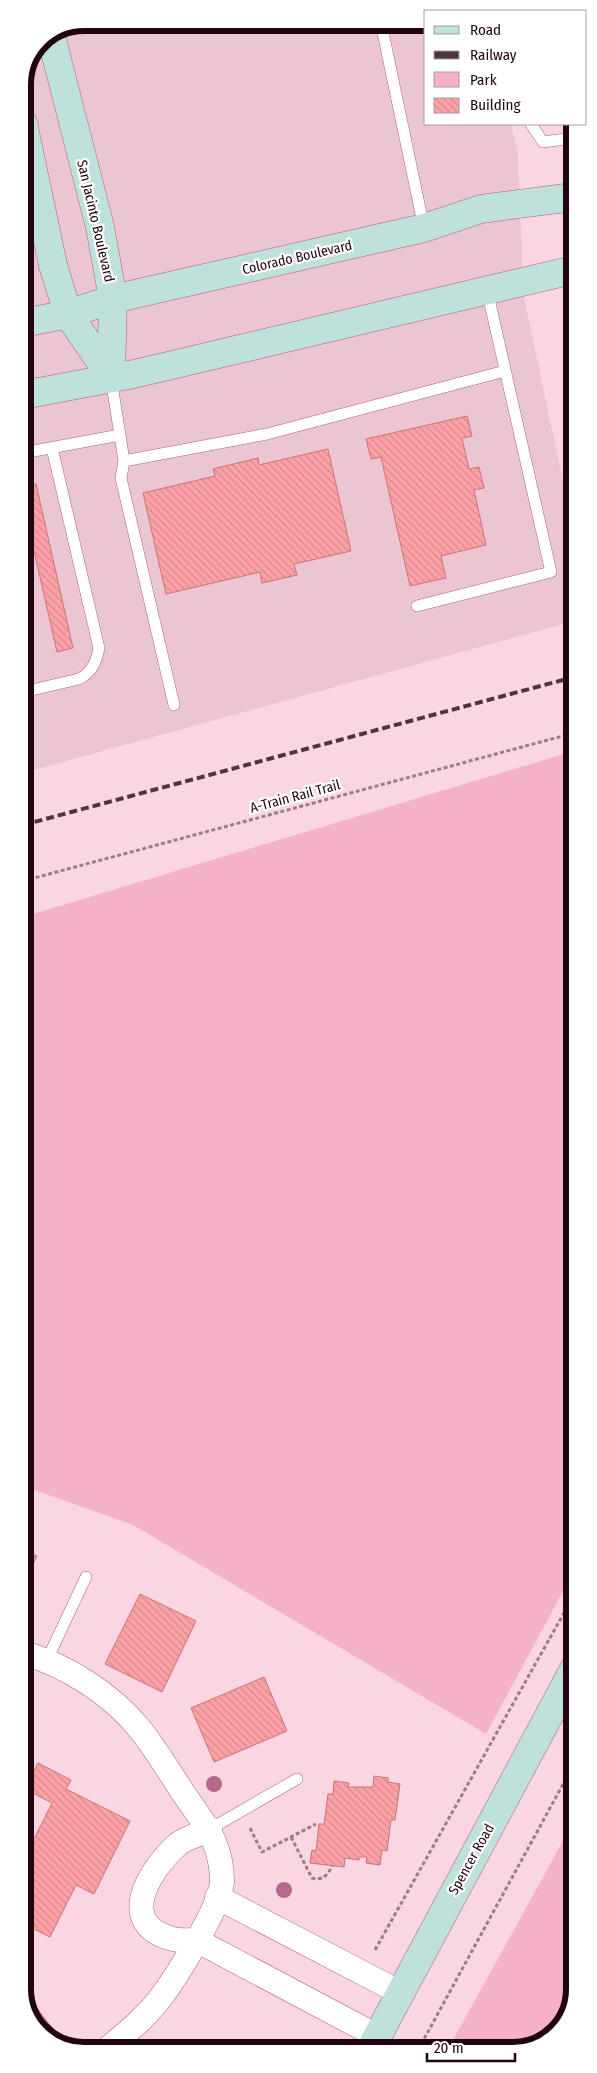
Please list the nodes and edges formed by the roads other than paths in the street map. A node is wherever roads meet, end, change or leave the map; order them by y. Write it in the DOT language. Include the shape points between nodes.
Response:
graph roads {
  1 [pos="383,31"];
  2 [pos="53,42"];
  3 [pos="532,125"];
  4 [pos="566,139"];
  5 [pos="31,164"];
  6 [pos="566,198"];
  7 [pos="424,228"];
  8 [pos="566,272"];
  9 [pos="487,290"];
  10 [pos="113,299"];
  11 [pos="68,314"];
  12 [pos="31,322"];
  13 [pos="505,371"];
  14 [pos="111,377"];
  15 [pos="31,394"];
  16 [pos="120,434"];
  17 [pos="52,448"];
  18 [pos="31,452"];
  19 [pos="124,461"];
  20 [pos="417,606"];
  21 [pos="31,690"];
  22 [pos="174,705"];
  23 [pos="86,1577"];
  24 [pos="31,1656"];
  25 [pos="46,1662"];
  26 [pos="566,1684"];
  27 [pos="297,1779"];
  28 [pos="210,1829"];
  29 [pos="217,1897"];
  30 [pos="196,1940"];
  31 [pos="399,1992"];
  32 [pos="115,2042"];
  33 [pos="372,2042"];
  34 [pos="374,2042"];
  1 -- 7 [label="lane"];
  2 -- 10 [label="main road, San Jacinto Boulevard" via="100,227"];
  3 -- 4 [label="lane" via="543,142"];
  5 -- 11 [label="main road" via="53,265"];
  6 -- 7 [label="main road, Colorado Boulevard" via="481,209"];
  7 -- 10 [label="main road, Colorado Boulevard"];
  8 -- 9 [label="main road"];
  9 -- 13 [label="lane"];
  9 -- 14 [label="main road"];
  10 -- 11 [label="main road, Colorado Boulevard"];
  10 -- 14 [label="main road, San Jacinto Boulevard"];
  11 -- 12 [label="main road, Colorado Boulevard"];
  11 -- 14 [label="main road"];
  13 -- 19 [label="lane" via="267,434"];
  13 -- 20 [label="lane" via="551,572"];
  14 -- 15 [label="main road"];
  14 -- 16 [label="lane"];
  16 -- 17 [label="lane"];
  16 -- 19 [label="lane"];
  17 -- 18 [label="lane"];
  17 -- 21 [label="lane" via="99,648 87,675"];
  19 -- 22 [label="lane" via="121,478"];
  23 -- 25 [label="lane"];
  24 -- 25 [label="street"];
  25 -- 28 [label="street" via="95,1687 139,1728"];
  26 -- 31 [label="main road, Spencer Road"];
  27 -- 28 [label="lane"];
  28 -- 29 [label="street" via="222,1884"];
  28 -- 30 [label="street" via="180,1843 153,1875 142,1895 140,1913 150,1928 173,1939"];
  29 -- 30 [label="street"];
  29 -- 31 [label="street"];
  30 -- 32 [label="street" via="158,2001"];
  30 -- 33 [label="street" via="343,2018"];
  31 -- 34 [label="main road, Spencer Road"];
}
